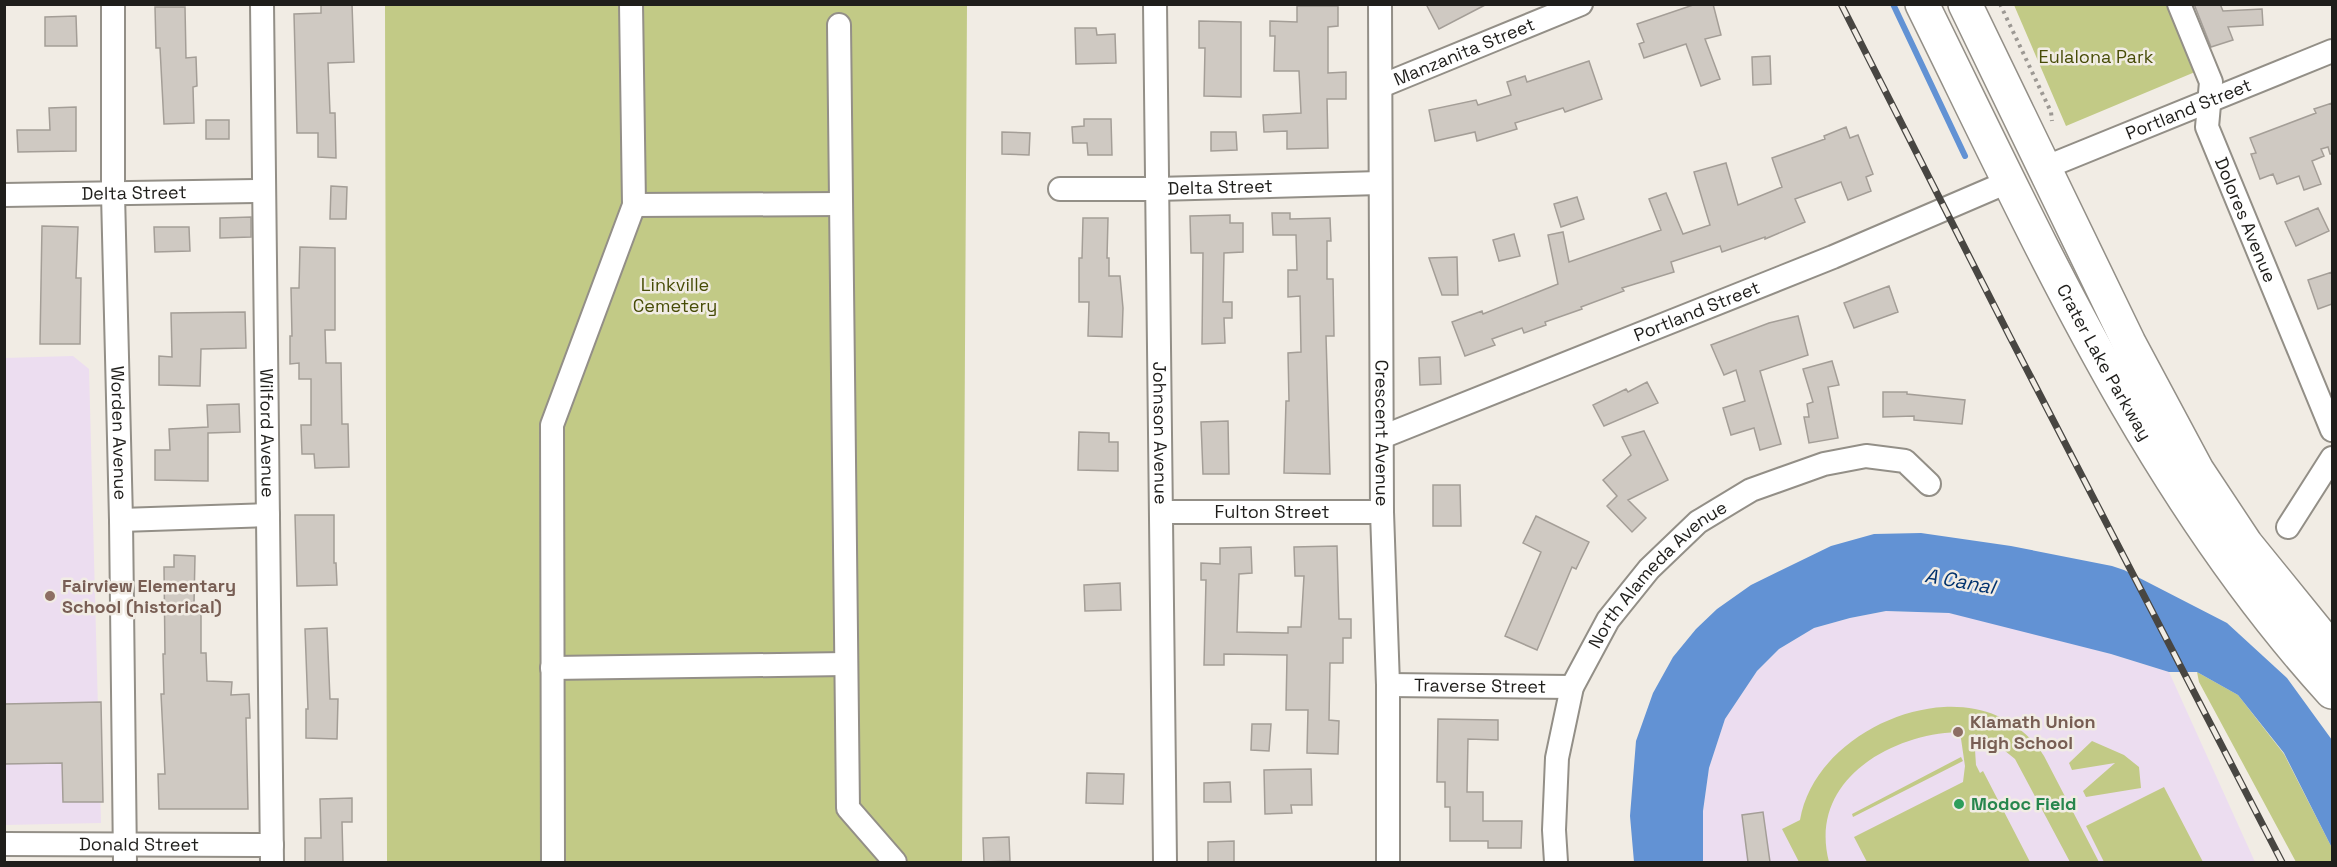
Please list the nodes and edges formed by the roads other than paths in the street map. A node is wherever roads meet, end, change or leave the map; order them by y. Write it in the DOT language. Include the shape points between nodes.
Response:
graph roads {
  1 [pos="113,4"];
  2 [pos="262,4"];
  3 [pos="631,4"];
  4 [pos="1155,4"];
  5 [pos="1380,4"];
  6 [pos="1581,4"];
  7 [pos="1922,4"];
  8 [pos="1965,4"];
  9 [pos="2179,4"];
  10 [pos="838,25"];
  11 [pos="2332,51"];
  12 [pos="1381,86"];
  13 [pos="2209,102"];
  14 [pos="2044,168"];
  15 [pos="2010,181"];
  16 [pos="1380,183"];
  17 [pos="1060,189"];
  18 [pos="1156,189"];
  19 [pos="263,191"];
  20 [pos="113,194"];
  21 [pos="4,195"];
  22 [pos="841,204"];
  23 [pos="634,205"];
  24 [pos="2129,343"];
  25 [pos="2332,430"];
  26 [pos="1382,437"];
  27 [pos="2332,458"];
  28 [pos="1929,484"];
  29 [pos="1161,512"];
  30 [pos="1382,512"];
  31 [pos="268,514"];
  32 [pos="121,519"];
  33 [pos="2288,527"];
  34 [pos="2332,650"];
  35 [pos="846,664"];
  36 [pos="552,668"];
  37 [pos="1388,685"];
  38 [pos="1572,687"];
  39 [pos="2332,692"];
  40 [pos="4,844"];
  41 [pos="125,853"];
  42 [pos="272,854"];
  43 [pos="553,862"];
  44 [pos="895,862"];
  45 [pos="1165,862"];
  46 [pos="1388,862"];
  47 [pos="1556,862"];
  1 -- 20 [label="street, Worden Avenue"];
  2 -- 19 [label="street, Wilford Avenue"];
  3 -- 23 [label="street"];
  4 -- 18 [label="street, Johnson Avenue"];
  5 -- 12 [label="street, Crescent Avenue"];
  6 -- 12 [label="street, Manzanita Street"];
  7 -- 15 [label="main road, Crater Lake Parkway"];
  8 -- 14 [label="main road, Crater Lake Parkway"];
  9 -- 13 [label="street, Dolores Avenue" via="2211,82"];
  10 -- 22 [label="street"];
  11 -- 13 [label="street, Portland Street"];
  12 -- 16 [label="street, Crescent Avenue"];
  13 -- 14 [label="street, Portland Street"];
  13 -- 25 [label="street, Dolores Avenue" via="2207,127"];
  14 -- 24 [label="main road, Crater Lake Parkway"];
  15 -- 24 [label="main road" via="2029,185 2066,255"];
  15 -- 26 [label="street, Portland Street" via="1833,257"];
  15 -- 39 [label="main road, Crater Lake Parkway" via="2110,376 2184,499 2227,564"];
  16 -- 18 [label="street, Delta Street"];
  16 -- 26 [label="street, Crescent Avenue"];
  17 -- 18 [label="street, Delta Street"];
  18 -- 29 [label="street, Johnson Avenue"];
  19 -- 20 [label="street, Delta Street"];
  19 -- 31 [label="street, Wilford Avenue"];
  20 -- 21 [label="street, Delta Street"];
  20 -- 32 [label="street, Worden Avenue"];
  22 -- 23 [label="street"];
  22 -- 35 [label="street"];
  23 -- 36 [label="street" via="552,425"];
  24 -- 34 [label="main road, Crater Lake Parkway" via="2197,470 2246,544"];
  26 -- 30 [label="street, Crescent Avenue"];
  27 -- 33 [label="street"];
  28 -- 38 [label="street, North Alameda Avenue" via="1905,461 1866,456 1824,464 1751,490 1698,522 1649,569 1608,620"];
  29 -- 30 [label="street, Fulton Street"];
  29 -- 45 [label="street, Johnson Avenue"];
  30 -- 37 [label="street, Crescent Avenue"];
  31 -- 32 [label="street"];
  31 -- 42 [label="street, Wilford Avenue"];
  32 -- 41 [label="street, Worden Avenue"];
  35 -- 36 [label="street"];
  35 -- 44 [label="street" via="848,808"];
  36 -- 43 [label="street"];
  37 -- 38 [label="street, Traverse Street"];
  37 -- 46 [label="street, Crescent Avenue"];
  38 -- 47 [label="street, North Alameda Avenue" via="1557,758"];
  40 -- 41 [label="street, Donald Street"];
  41 -- 42 [label="street, Donald Street"];
}
